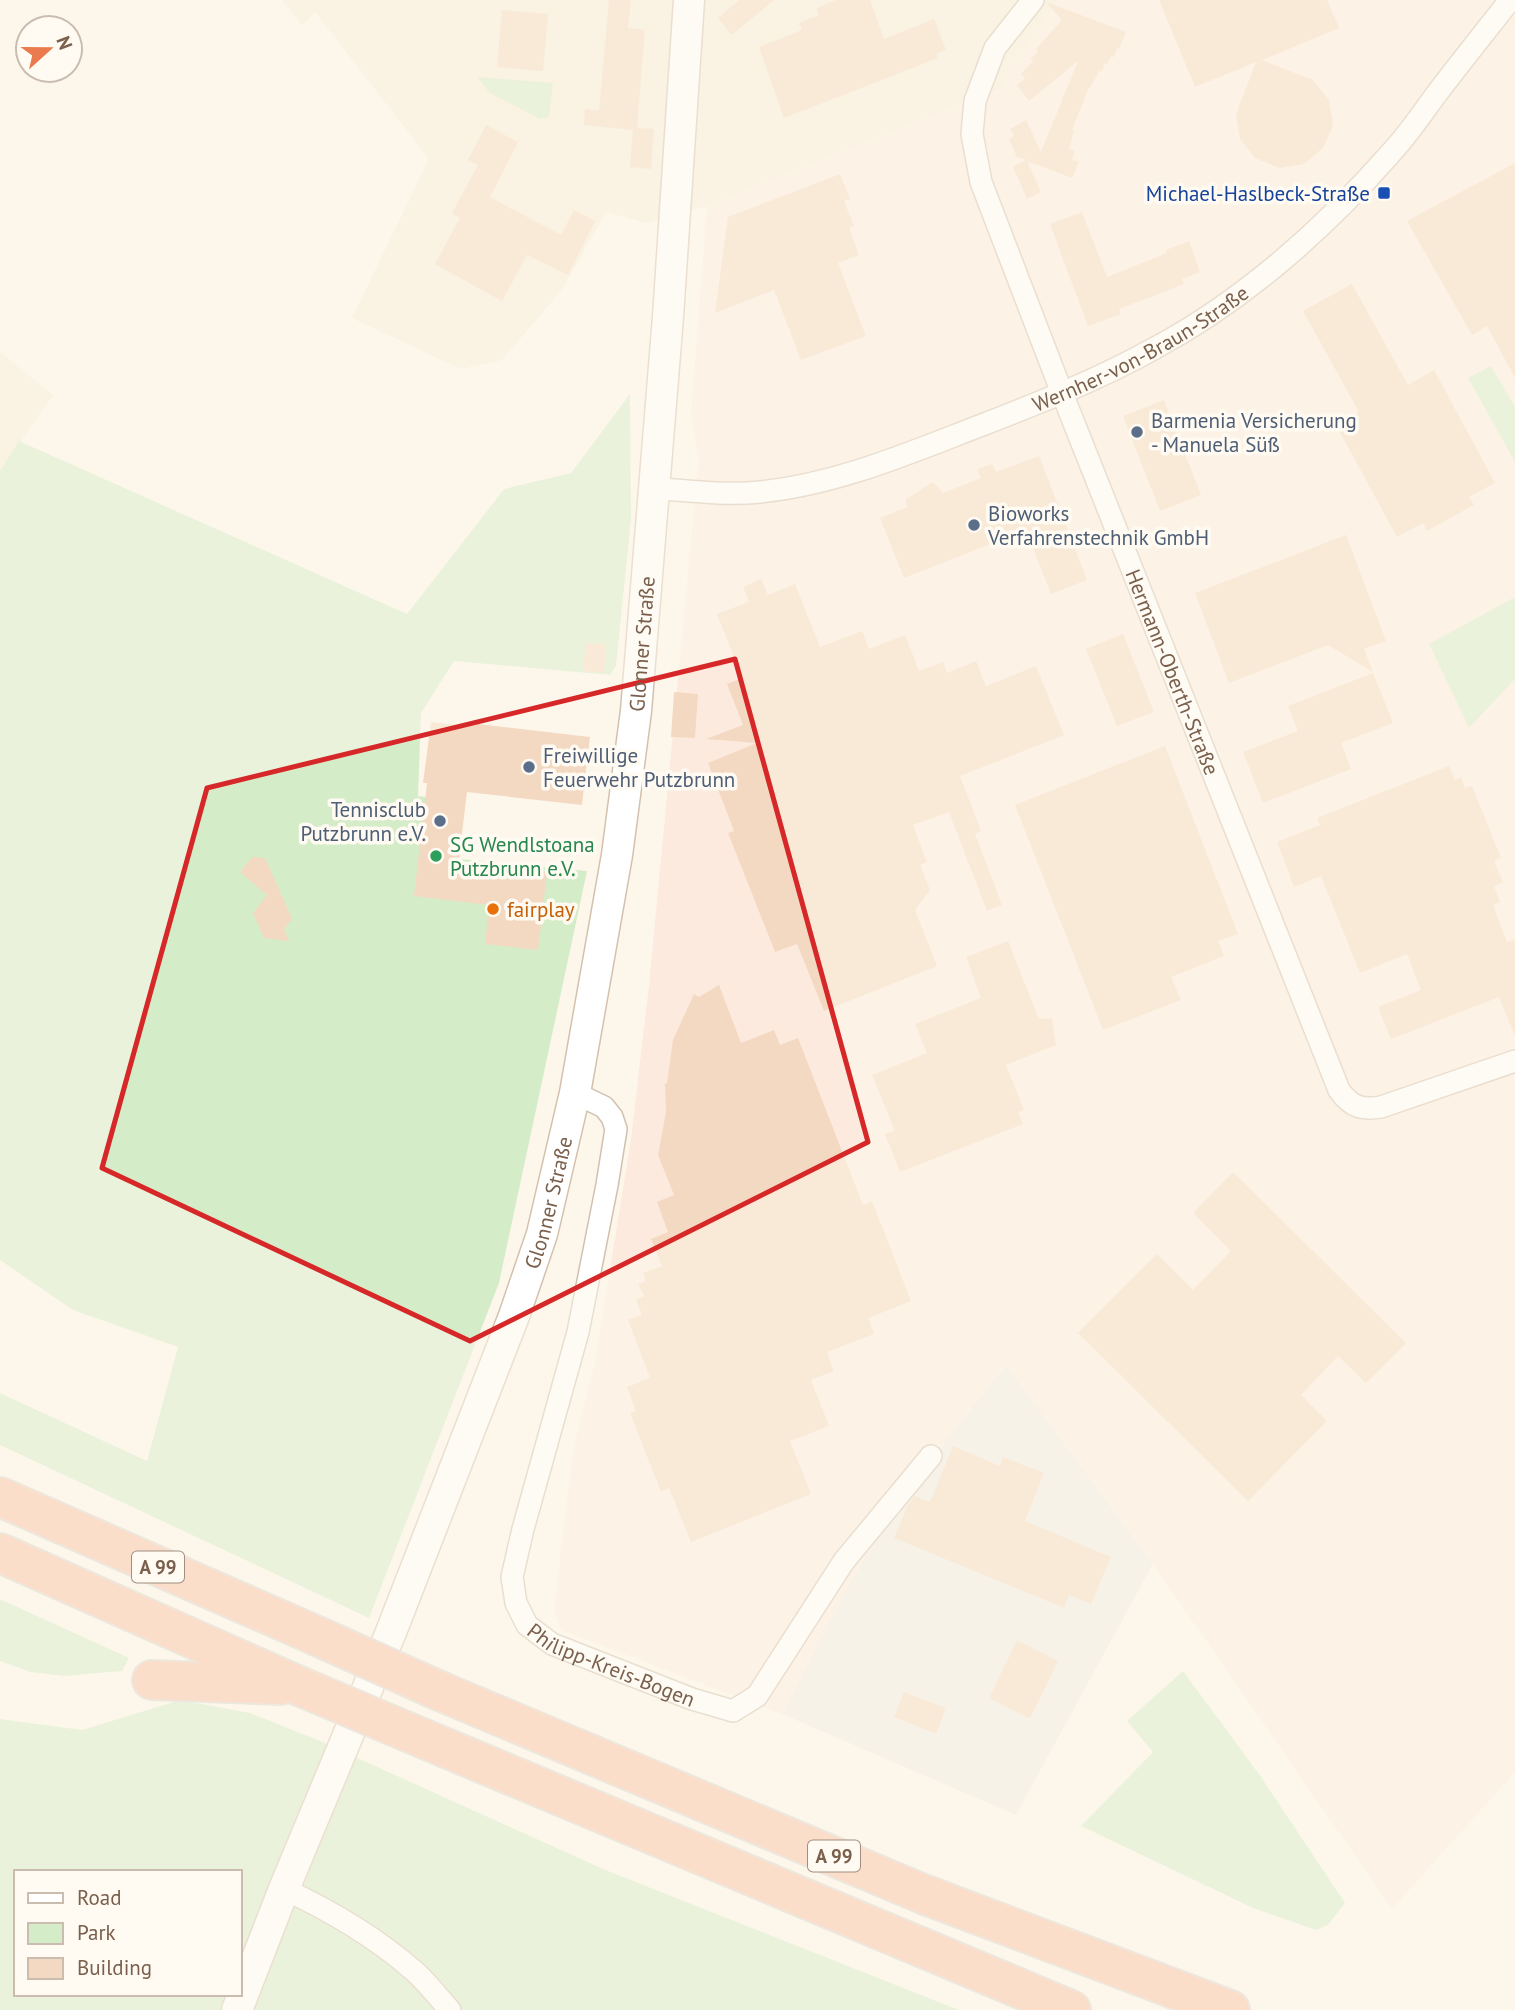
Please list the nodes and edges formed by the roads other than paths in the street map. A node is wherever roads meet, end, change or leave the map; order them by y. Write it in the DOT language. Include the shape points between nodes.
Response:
graph roads {
  1 [pos="689,0"];
  2 [pos="1033,0"];
  3 [pos="1510,0"];
  4 [pos="1062,393"];
  5 [pos="655,489"];
  6 [pos="1515,1061"];
  7 [pos="575,1093"];
  8 [pos="931,1456"];
  9 [pos="0,1497"];
  10 [pos="0,1553"];
  11 [pos="152,1680"];
  12 [pos="299,1686"];
  13 [pos="284,1889"];
  14 [pos="237,2010"];
  15 [pos="450,2010"];
  16 [pos="1071,2010"];
  17 [pos="1230,2010"];
  1 -- 5 [label="street, Glonner Straße"];
  2 -- 4 [label="street, Hermann-Oberth-Straße" via="995,48 975,102 972,134 981,182"];
  3 -- 4 [label="street, Wernher-von-Braun-Straße" via="1393,152 1297,246 1188,329"];
  4 -- 5 [label="street, Wernher-von-Braun-Straße" via="888,462 830,480 730,494"];
  4 -- 6 [label="street, Hermann-Oberth-Straße" via="1339,1090 1361,1109 1381,1107"];
  5 -- 7 [label="street, Glonner Straße" via="619,842"];
  7 -- 8 [label="street, Philipp-Kreis-Bogen" via="604,1107 616,1129 578,1332 512,1577 516,1603 527,1625 552,1644 733,1711 757,1696 844,1561"];
  7 -- 13 [label="street, Glonner Straße" via="541,1234 484,1396"];
  9 -- 17 [label="highway, A 99, bridge" via="442,1692 923,1894"];
  10 -- 12 [label="highway, A 99"];
  11 -- 12 [label="highway"];
  12 -- 16 [label="highway, A 99, bridge"];
  13 -- 14 [label="street"];
  13 -- 15 [label="street" via="363,1930 414,1971"];
}
